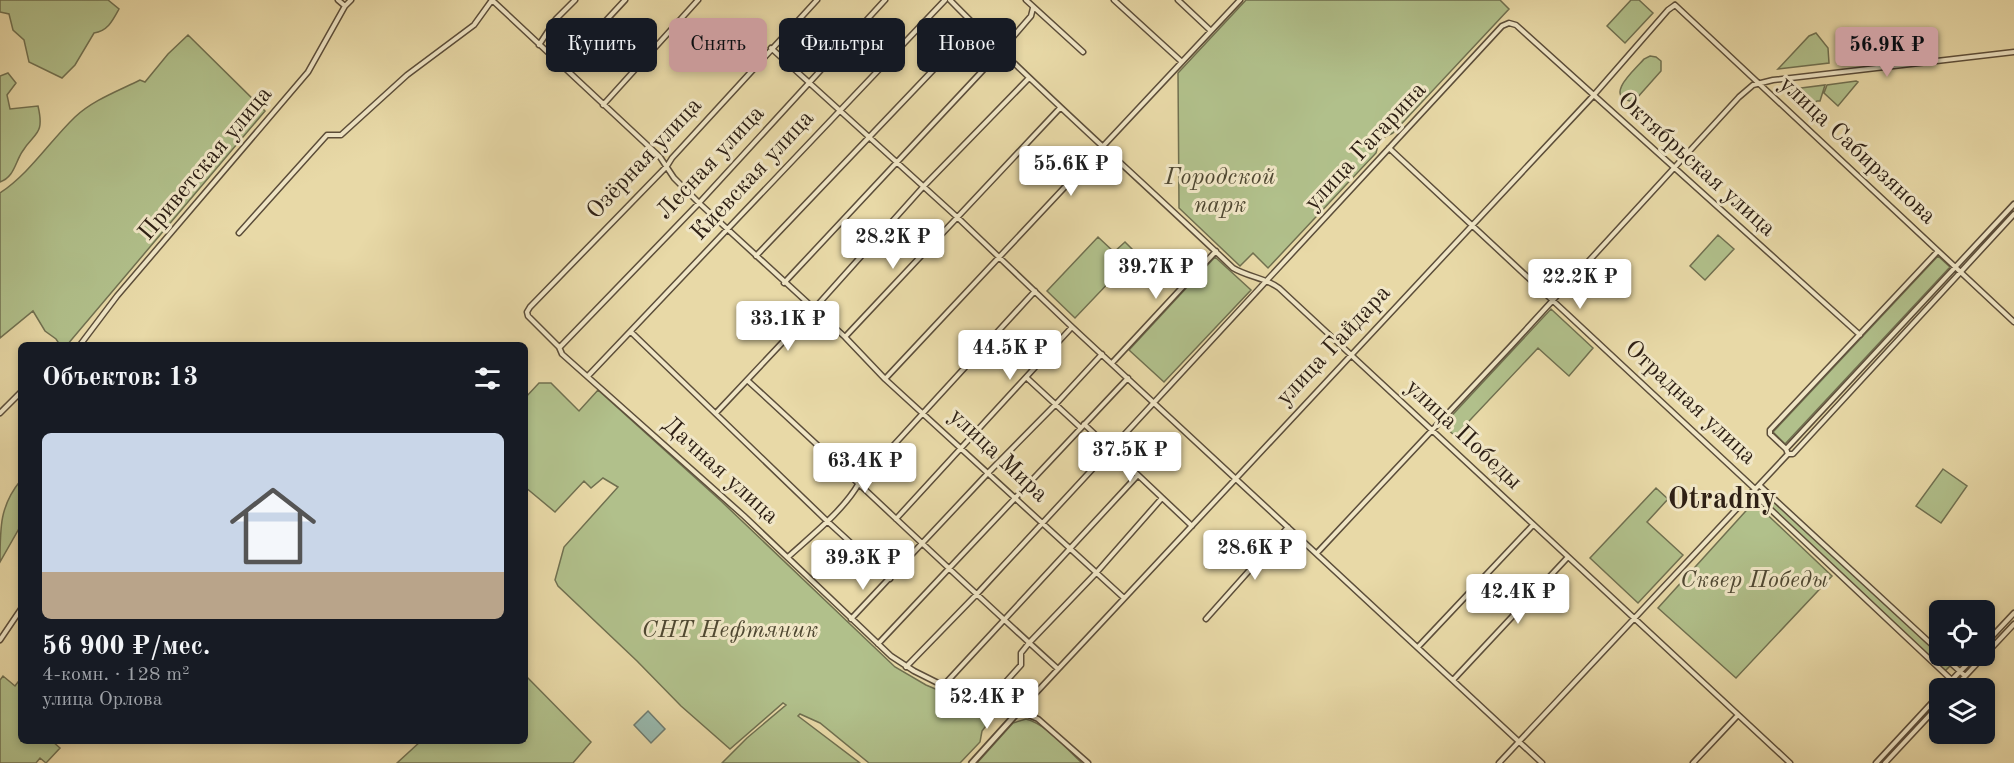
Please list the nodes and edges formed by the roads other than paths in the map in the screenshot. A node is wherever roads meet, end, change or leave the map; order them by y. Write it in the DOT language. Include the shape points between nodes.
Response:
graph roads {
  1 [pos="338,0"];
  2 [pos="351,0"];
  3 [pos="492,0"];
  4 [pos="575,0"];
  5 [pos="625,0"];
  6 [pos="698,0"];
  7 [pos="817,0"];
  8 [pos="885,0"];
  9 [pos="945,0"];
  10 [pos="950,0"];
  11 [pos="1026,0"];
  12 [pos="1114,0"];
  13 [pos="1178,0"];
  14 [pos="1239,0"];
  15 [pos="1676,3"];
  16 [pos="345,6"];
  17 [pos="1033,8"];
  18 [pos="609,18"];
  19 [pos="967,18"];
  20 [pos="1509,23"];
  21 [pos="1211,31"];
  22 [pos="1016,33"];
  23 [pos="539,45"];
  24 [pos="771,48"];
  25 [pos="2014,51"];
  26 [pos="546,52"];
  27 [pos="1083,52"];
  28 [pos="1182,62"];
  29 [pos="1016,66"];
  30 [pos="567,72"];
  31 [pos="930,72"];
  32 [pos="981,72"];
  33 [pos="1029,78"];
  34 [pos="810,83"];
  35 [pos="1758,83"];
  36 [pos="1593,96"];
  37 [pos="603,105"];
  38 [pos="1060,108"];
  39 [pos="839,110"];
  40 [pos="868,136"];
  41 [pos="1102,147"];
  42 [pos="1389,148"];
  43 [pos="896,162"];
  44 [pos="667,166"];
  45 [pos="1674,169"];
  46 [pos="923,187"];
  47 [pos="699,203"];
  48 [pos="2014,206"];
  49 [pos="2014,214"];
  50 [pos="957,217"];
  51 [pos="1473,225"];
  52 [pos="728,230"];
  53 [pos="239,233"];
  54 [pos="1216,251"];
  55 [pos="1938,251"];
  56 [pos="756,256"];
  57 [pos="999,258"];
  58 [pos="1955,267"];
  59 [pos="1960,272"];
  60 [pos="1266,280"];
  61 [pos="784,283"];
  62 [pos="1035,291"];
  63 [pos="1553,300"];
  64 [pos="813,310"];
  65 [pos="528,316"];
  66 [pos="2014,322"];
  67 [pos="1072,327"];
  68 [pos="631,332"];
  69 [pos="1860,335"];
  70 [pos="845,337"];
  71 [pos="82,342"];
  72 [pos="559,347"];
  73 [pos="1102,354"];
  74 [pos="1351,355"];
  75 [pos="1112,363"];
  76 [pos="1866,363"];
  77 [pos="1872,368"];
  78 [pos="588,376"];
  79 [pos="1027,378"];
  80 [pos="1128,378"];
  81 [pos="885,379"];
  82 [pos="747,380"];
  83 [pos="18,395"];
  84 [pos="1154,402"];
  85 [pos="1056,405"];
  86 [pos="923,412"];
  87 [pos="0,413"];
  88 [pos="716,413"];
  89 [pos="1082,426"];
  90 [pos="1432,431"];
  91 [pos="962,448"];
  92 [pos="1111,450"];
  93 [pos="1787,451"];
  94 [pos="989,472"];
  95 [pos="1138,475"];
  96 [pos="1236,479"];
  97 [pos="859,483"];
  98 [pos="1755,489"];
  99 [pos="1015,497"];
  100 [pos="1162,498"];
  101 [pos="896,519"];
  102 [pos="827,521"];
  103 [pos="1043,523"];
  104 [pos="1533,525"];
  105 [pos="1192,526"];
  106 [pos="1288,527"];
  107 [pos="922,545"];
  108 [pos="1070,548"];
  109 [pos="1317,553"];
  110 [pos="788,557"];
  111 [pos="1568,557"];
  112 [pos="949,569"];
  113 [pos="1097,572"];
  114 [pos="1852,572"];
  115 [pos="890,579"];
  116 [pos="1845,580"];
  117 [pos="976,595"];
  118 [pos="1124,598"];
  119 [pos="18,613"];
  120 [pos="2014,613"];
  121 [pos="851,619"];
  122 [pos="1206,619"];
  123 [pos="1634,619"];
  124 [pos="1003,620"];
  125 [pos="2014,624"];
  126 [pos="1995,633"];
  127 [pos="0,640"];
  128 [pos="1929,642"];
  129 [pos="1029,643"];
  130 [pos="878,644"];
  131 [pos="1418,647"];
  132 [pos="906,666"];
  133 [pos="1954,666"];
  134 [pos="1965,666"];
  135 [pos="1058,669"];
  136 [pos="1960,671"];
  137 [pos="1965,676"];
  138 [pos="1950,678"];
  139 [pos="1954,678"];
  140 [pos="1454,680"];
  141 [pos="943,686"];
  142 [pos="992,705"];
  143 [pos="1929,706"];
  144 [pos="1019,711"];
  145 [pos="1738,715"];
  146 [pos="1929,716"];
  147 [pos="1520,742"];
  148 [pos="972,763"];
  149 [pos="1088,763"];
  150 [pos="1499,763"];
  151 [pos="1542,763"];
  152 [pos="1693,763"];
  153 [pos="1790,763"];
  154 [pos="1876,763"];
  155 [pos="1886,763"];
  1 -- 16 [label="street"];
  2 -- 16 [label="street, Приветская улица"];
  3 -- 23 [label="street, улица Мира"];
  3 -- 53 [label="street" via="474,25 407,75 341,135 327,135"];
  4 -- 23 [label="street"];
  5 -- 18 [label="street"];
  6 -- 37 [label="street"];
  7 -- 24 [label="street, Озёрная улица"];
  8 -- 34 [label="street, Лесная улица"];
  9 -- 39 [label="street, Киевская улица"];
  10 -- 19 [label="street, улица Победы"];
  11 -- 17 [label="street"];
  12 -- 28 [label="street"];
  13 -- 21 [label="street"];
  14 -- 21 [label="street"];
  15 -- 35 [label="street, улица Сабирзянова"];
  15 -- 36 [label="street, улица Гайдара"];
  16 -- 71 [label="street, Приветская улица" via="308,72"];
  17 -- 22 [label="street"];
  17 -- 27 [label="street"];
  20 -- 36 [label="street, Октябрьская улица" via="1516,25"];
  20 -- 42 [label="street, улица Гагарина"];
  21 -- 28 [label="street"];
  23 -- 26 [label="street, улица Мира"];
  24 -- 34 [label="street"];
  24 -- 44 [label="street, Озёрная улица"];
  25 -- 35 [label="street"];
  28 -- 41 [label="street"];
  29 -- 33 [label="street, улица Победы"];
  30 -- 37 [label="street, улица Мира"];
  31 -- 40 [label="street"];
  32 -- 43 [label="street"];
  33 -- 38 [label="street, улица Победы"];
  33 -- 46 [label="street"];
  34 -- 39 [label="street"];
  34 -- 47 [label="street, Лесная улица"];
  35 -- 45 [label="street" via="1739,97"];
  35 -- 55 [label="street, улица Сабирзянова"];
  36 -- 45 [label="street, Октябрьская улица"];
  36 -- 51 [label="street, улица Гайдара"];
  37 -- 44 [label="street, улица Мира"];
  38 -- 41 [label="street, улица Победы"];
  38 -- 50 [label="street"];
  39 -- 40 [label="street"];
  39 -- 52 [label="street, Киевская улица"];
  40 -- 43 [label="street"];
  40 -- 56 [label="street"];
  41 -- 54 [label="street, улица Победы"];
  41 -- 57 [label="street"];
  42 -- 51 [label="street, Отрадная улица"];
  42 -- 60 [label="street, улица Гагарина"];
  43 -- 46 [label="street"];
  43 -- 61 [label="street"];
  44 -- 47 [label="street, улица Мира"];
  44 -- 65 [label="street, Озёрная улица" via="530,308"];
  45 -- 63 [label="street"];
  45 -- 69 [label="street, Октябрьская улица"];
  46 -- 50 [label="street"];
  46 -- 64 [label="street"];
  47 -- 52 [label="street, улица Мира"];
  47 -- 72 [label="street, Лесная улица"];
  48 -- 58 [label="street"];
  49 -- 59 [label="street"];
  50 -- 57 [label="street"];
  50 -- 70 [label="street"];
  51 -- 63 [label="street, Отрадная улица"];
  51 -- 74 [label="street, улица Гайдара"];
  52 -- 56 [label="street, улица Мира"];
  52 -- 68 [label="street, Киевская улица"];
  54 -- 60 [label="street, улица Победы" via="1245,275"];
  54 -- 75 [label="street"];
  55 -- 58 [label="street, улица Сабирзянова"];
  55 -- 69 [label="street"];
  56 -- 61 [label="street, улица Мира"];
  57 -- 62 [label="street"];
  57 -- 81 [label="street"];
  58 -- 59 [label="street, улица Сабирзянова"];
  58 -- 76 [label="street"];
  59 -- 66 [label="street, улица Сабирзянова"];
  59 -- 77 [label="street"];
  60 -- 74 [label="street, улица Победы"];
  60 -- 84 [label="street, улица Гагарина"];
  61 -- 64 [label="street, улица Мира"];
  62 -- 67 [label="street"];
  62 -- 86 [label="street"];
  63 -- 90 [label="street"];
  63 -- 98 [label="street, Отрадная улица"];
  64 -- 70 [label="street, улица Мира"];
  64 -- 82 [label="street"];
  65 -- 72 [label="street, Дачная улица"];
  67 -- 73 [label="street"];
  67 -- 79 [label="street"];
  68 -- 78 [label="street, Киевская улица"];
  68 -- 88 [label="street"];
  69 -- 93 [label="street" via="1770,430"];
  70 -- 81 [label="street, улица Мира"];
  72 -- 78 [label="street, Дачная улица"];
  73 -- 75 [label="street"];
  73 -- 85 [label="street"];
  74 -- 90 [label="street, улица Победы"];
  74 -- 96 [label="street, улица Гайдара"];
  75 -- 80 [label="street"];
  76 -- 77 [label="street"];
  76 -- 93 [label="street"];
  77 -- 93 [label="street" via="1793,454"];
  78 -- 110 [label="street, Дачная улица"];
  79 -- 85 [label="street"];
  79 -- 91 [label="street"];
  80 -- 84 [label="street"];
  80 -- 89 [label="street"];
  81 -- 86 [label="street, улица Мира"];
  82 -- 88 [label="street"];
  82 -- 97 [label="street"];
  83 -- 87 [label="street"];
  84 -- 92 [label="street, улица Гагарина"];
  84 -- 96 [label="street"];
  85 -- 89 [label="street"];
  85 -- 94 [label="street"];
  86 -- 91 [label="street, улица Мира"];
  86 -- 97 [label="street"];
  88 -- 102 [label="street"];
  89 -- 92 [label="street"];
  89 -- 99 [label="street"];
  90 -- 104 [label="street, улица Победы"];
  90 -- 109 [label="street"];
  91 -- 94 [label="street, улица Мира"];
  91 -- 101 [label="street"];
  92 -- 95 [label="street"];
  92 -- 103 [label="street, улица Гагарина"];
  93 -- 98 [label="street"];
  94 -- 99 [label="street, улица Мира"];
  94 -- 107 [label="street"];
  95 -- 100 [label="street"];
  95 -- 108 [label="street"];
  96 -- 105 [label="street, улица Гайдара"];
  96 -- 106 [label="street"];
  97 -- 101 [label="street"];
  97 -- 102 [label="street"];
  98 -- 114 [label="street, Отрадная улица"];
  98 -- 116 [label="street, Отрадная улица"];
  98 -- 123 [label="street"];
  99 -- 103 [label="street, улица Мира"];
  99 -- 112 [label="street"];
  100 -- 105 [label="street"];
  100 -- 113 [label="street"];
  101 -- 107 [label="street"];
  102 -- 110 [label="street"];
  102 -- 115 [label="street"];
  103 -- 108 [label="street, улица Мира"];
  103 -- 117 [label="street, улица Гагарина"];
  104 -- 111 [label="street, улица Победы"];
  104 -- 131 [label="street"];
  105 -- 118 [label="street, улица Гайдара"];
  106 -- 109 [label="street"];
  106 -- 122 [label="street"];
  107 -- 112 [label="street"];
  107 -- 115 [label="street"];
  108 -- 113 [label="street, улица Мира"];
  108 -- 124 [label="street"];
  109 -- 131 [label="street"];
  110 -- 121 [label="street, Дачная улица"];
  111 -- 123 [label="street, улица Победы"];
  111 -- 140 [label="street"];
  112 -- 117 [label="street"];
  112 -- 130 [label="street"];
  113 -- 118 [label="street, улица Мира"];
  113 -- 129 [label="street"];
  114 -- 116 [label="street"];
  114 -- 128 [label="street, Отрадная улица"];
  115 -- 121 [label="street"];
  116 -- 138 [label="street, Отрадная улица"];
  117 -- 124 [label="street"];
  117 -- 132 [label="street, улица Гагарина"];
  118 -- 135 [label="street, улица Гайдара"];
  119 -- 127 [label="street"];
  120 -- 126 [label="street"];
  121 -- 130 [label="street, Дачная улица"];
  123 -- 145 [label="street, улица Победы"];
  123 -- 147 [label="street"];
  124 -- 129 [label="street"];
  124 -- 141 [label="street"];
  125 -- 137 [label="street"];
  129 -- 135 [label="street"];
  129 -- 142 [label="street" via="1021,653 1021,665 994,695"];
  130 -- 132 [label="street, Дачная улица"];
  131 -- 140 [label="street"];
  132 -- 141 [label="street, Дачная улица"];
  133 -- 136 [label="street"];
  134 -- 136 [label="street"];
  135 -- 144 [label="street, улица Гайдара"];
  136 -- 137 [label="street"];
  136 -- 139 [label="street"];
  140 -- 147 [label="street"];
  141 -- 142 [label="street, Дачная улица"];
  142 -- 144 [label="street, Дачная улица"];
  143 -- 154 [label="street"];
  144 -- 148 [label="street"];
  144 -- 149 [label="street, Дачная улица" via="1038,719"];
  145 -- 152 [label="street"];
  145 -- 153 [label="street, улица Победы"];
  146 -- 155 [label="street"];
  147 -- 150 [label="street"];
  147 -- 151 [label="street"];
}
